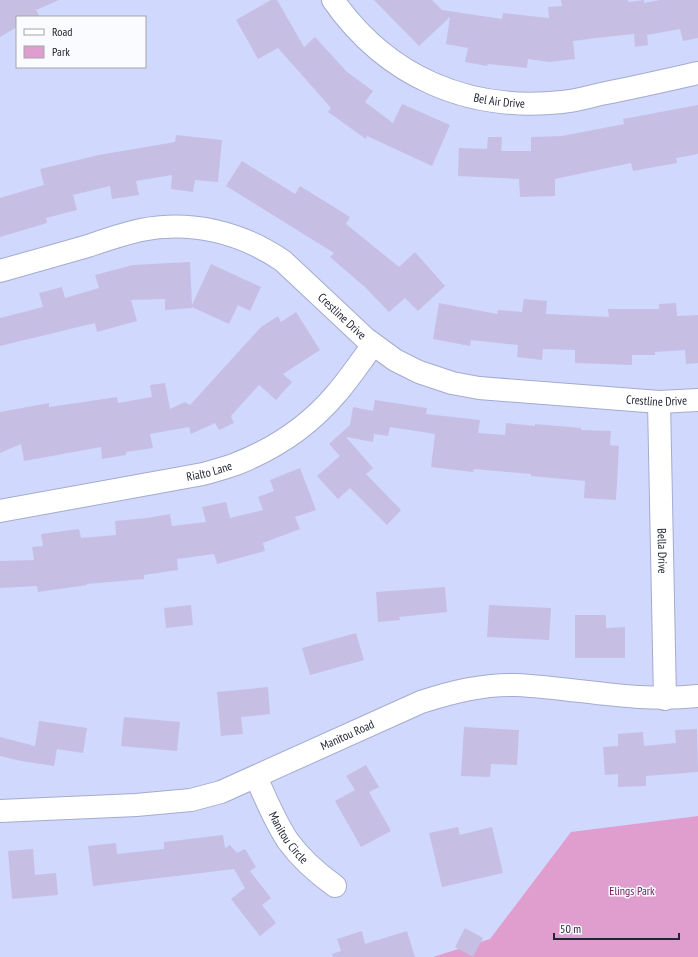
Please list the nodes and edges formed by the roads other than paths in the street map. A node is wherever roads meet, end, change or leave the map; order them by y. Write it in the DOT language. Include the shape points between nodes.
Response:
graph roads {
  1 [pos="333,0"];
  2 [pos="698,73"];
  3 [pos="0,271"];
  4 [pos="373,345"];
  5 [pos="698,400"];
  6 [pos="659,402"];
  7 [pos="0,511"];
  8 [pos="698,696"];
  9 [pos="665,699"];
  10 [pos="256,778"];
  11 [pos="0,811"];
  12 [pos="335,886"];
  1 -- 2 [label="street, Bel Air Drive" via="359,33 384,55 411,73 441,88 473,98 530,105 563,102"];
  3 -- 4 [label="street, Crestline Drive" via="140,230 196,227 250,242 283,261"];
  4 -- 6 [label="street, Crestline Drive" via="395,360 452,383 479,388"];
  4 -- 7 [label="street, Rialto Lane" via="336,394 313,418 287,438 253,457 203,474"];
  5 -- 6 [label="street, Crestline Drive"];
  6 -- 9 [label="street, Bella Drive"];
  8 -- 9 [label="street, Manitou Road"];
  9 -- 10 [label="street, Manitou Road" via="516,685 484,686 452,692 421,702"];
  10 -- 11 [label="street, Manitou Road" via="221,792 191,800"];
  10 -- 12 [label="street, Manitou Circle" via="288,841 320,875"];
}
